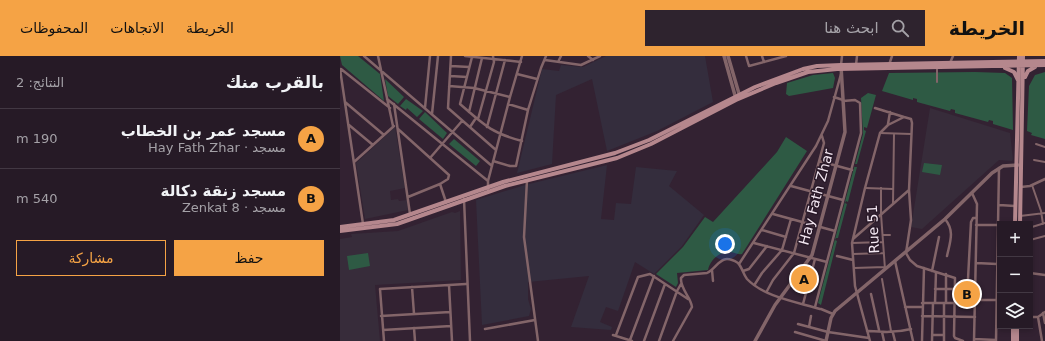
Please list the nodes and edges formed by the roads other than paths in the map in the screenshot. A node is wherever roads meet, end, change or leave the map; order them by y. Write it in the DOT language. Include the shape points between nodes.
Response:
graph roads {
  1 [pos="364,56"];
  2 [pos="378,56"];
  3 [pos="430,56"];
  4 [pos="438,56"];
  5 [pos="451,56"];
  6 [pos="465,56"];
  7 [pos="508,56"];
  8 [pos="522,56"];
  9 [pos="546,56"];
  10 [pos="561,56"];
  11 [pos="588,56"];
  12 [pos="600,56"];
  13 [pos="724,56"];
  14 [pos="728,56"];
  15 [pos="746,56"];
  16 [pos="762,56"];
  17 [pos="786,56"];
  18 [pos="842,56"];
  19 [pos="857,56"];
  20 [pos="892,56"];
  21 [pos="953,56"];
  22 [pos="1019,56"];
  23 [pos="1023,56"];
  24 [pos="472,57"];
  25 [pos="478,57"];
  26 [pos="493,57"];
  27 [pos="776,57"];
  28 [pos="482,58"];
  29 [pos="506,60"];
  30 [pos="545,60"];
  31 [pos="593,60"];
  32 [pos="1045,61"];
  33 [pos="521,62"];
  34 [pos="558,62"];
  35 [pos="764,62"];
  36 [pos="950,63"];
  37 [pos="1021,64"];
  38 [pos="1045,65"];
  39 [pos="451,66"];
  40 [pos="1040,66"];
  41 [pos="469,67"];
  42 [pos="856,67"];
  43 [pos="889,67"];
  44 [pos="998,67"];
  45 [pos="340,68"];
  46 [pos="937,68"];
  47 [pos="841,69"];
  48 [pos="381,70"];
  49 [pos="517,74"];
  50 [pos="450,76"];
  51 [pos="467,77"];
  52 [pos="537,80"];
  53 [pos="937,82"];
  54 [pos="1021,84"];
  55 [pos="449,86"];
  56 [pos="465,86"];
  57 [pos="474,88"];
  58 [pos="485,91"];
  59 [pos="496,93"];
  60 [pos="510,97"];
  61 [pos="737,97"];
  62 [pos="834,97"];
  63 [pos="387,99"];
  64 [pos="843,100"];
  65 [pos="345,102"];
  66 [pos="394,104"];
  67 [pos="508,104"];
  68 [pos="390,108"];
  69 [pos="425,108"];
  70 [pos="875,108"];
  71 [pos="528,110"];
  72 [pos="468,112"];
  73 [pos="890,112"];
  74 [pos="432,114"];
  75 [pos="904,117"];
  76 [pos="477,119"];
  77 [pos="462,121"];
  78 [pos="397,123"];
  79 [pos="888,124"];
  80 [pos="349,125"];
  81 [pos="393,126"];
  82 [pos="470,127"];
  83 [pos="487,127"];
  84 [pos="398,129"];
  85 [pos="452,132"];
  86 [pos="880,133"];
  87 [pos="894,134"];
  88 [pos="911,134"];
  89 [pos="384,135"];
  90 [pos="500,135"];
  91 [pos="821,136"];
  92 [pos="522,141"];
  93 [pos="373,144"];
  94 [pos="442,144"];
  95 [pos="1036,144"];
  96 [pos="1045,147"];
  97 [pos="496,150"];
  98 [pos="430,158"];
  99 [pos="1034,160"];
  100 [pos="493,161"];
  101 [pos="819,161"];
  102 [pos="354,162"];
  103 [pos="1045,162"];
  104 [pos="1019,165"];
  105 [pos="492,166"];
  106 [pos="836,166"];
  107 [pos="999,168"];
  108 [pos="852,170"];
  109 [pos="526,178"];
  110 [pos="1045,179"];
  111 [pos="488,181"];
  112 [pos="440,184"];
  113 [pos="1032,185"];
  114 [pos="791,186"];
  115 [pos="1021,187"];
  116 [pos="865,188"];
  117 [pos="881,188"];
  118 [pos="488,189"];
  119 [pos="893,189"];
  120 [pos="909,190"];
  121 [pos="812,191"];
  122 [pos="972,192"];
  123 [pos="828,196"];
  124 [pos="408,197"];
  125 [pos="465,197"];
  126 [pos="843,200"];
  127 [pos="446,202"];
  128 [pos="893,203"];
  129 [pos="999,205"];
  130 [pos="1016,206"];
  131 [pos="1045,213"];
  132 [pos="773,214"];
  133 [pos="881,214"];
  134 [pos="1041,214"];
  135 [pos="411,215"];
  136 [pos="1020,216"];
  137 [pos="976,218"];
  138 [pos="791,219"];
  139 [pos="945,219"];
  140 [pos="998,221"];
  141 [pos="1015,221"];
  142 [pos="1020,221"];
  143 [pos="803,222"];
  144 [pos="1044,224"];
  145 [pos="856,225"];
  146 [pos="976,225"];
  147 [pos="997,225"];
  148 [pos="820,226"];
  149 [pos="363,227"];
  150 [pos="1033,227"];
  151 [pos="340,228"];
  152 [pos="762,230"];
  153 [pos="862,230"];
  154 [pos="340,231"];
  155 [pos="835,231"];
  156 [pos="883,235"];
  157 [pos="890,235"];
  158 [pos="1045,236"];
  159 [pos="786,237"];
  160 [pos="939,237"];
  161 [pos="1033,239"];
  162 [pos="853,240"];
  163 [pos="883,242"];
  164 [pos="754,243"];
  165 [pos="852,243"];
  166 [pos="767,246"];
  167 [pos="782,250"];
  168 [pos="884,253"];
  169 [pos="906,253"];
  170 [pos="794,254"];
  171 [pos="853,254"];
  172 [pos="837,256"];
  173 [pos="947,256"];
  174 [pos="813,258"];
  175 [pos="853,260"];
  176 [pos="827,262"];
  177 [pos="895,262"];
  178 [pos="976,263"];
  179 [pos="739,264"];
  180 [pos="997,264"];
  181 [pos="854,268"];
  182 [pos="885,268"];
  183 [pos="924,268"];
  184 [pos="712,270"];
  185 [pos="743,271"];
  186 [pos="932,271"];
  187 [pos="936,272"];
  188 [pos="1033,273"];
  189 [pos="946,274"];
  190 [pos="1045,275"];
  191 [pos="654,276"];
  192 [pos="882,279"];
  193 [pos="713,281"];
  194 [pos="466,284"];
  195 [pos="665,284"];
  196 [pos="681,284"];
  197 [pos="755,284"];
  198 [pos="449,285"];
  199 [pos="412,287"];
  200 [pos="936,289"];
  201 [pos="946,289"];
  202 [pos="956,289"];
  203 [pos="676,291"];
  204 [pos="767,291"];
  205 [pos="975,292"];
  206 [pos="857,293"];
  207 [pos="871,294"];
  208 [pos="780,298"];
  209 [pos="688,299"];
  210 [pos="975,300"];
  211 [pos="997,300"];
  212 [pos="922,303"];
  213 [pos="934,303"];
  214 [pos="945,303"];
  215 [pos="956,303"];
  216 [pos="803,304"];
  217 [pos="815,307"];
  218 [pos="905,307"];
  219 [pos="922,307"];
  220 [pos="450,312"];
  221 [pos="1044,312"];
  222 [pos="414,314"];
  223 [pos="833,314"];
  224 [pos="381,316"];
  225 [pos="811,316"];
  226 [pos="922,316"];
  227 [pos="933,316"];
  228 [pos="944,316"];
  229 [pos="955,317"];
  230 [pos="975,317"];
  231 [pos="1033,317"];
  232 [pos="1038,317"];
  233 [pos="535,320"];
  234 [pos="1045,323"];
  235 [pos="798,324"];
  236 [pos="451,326"];
  237 [pos="809,327"];
  238 [pos="414,328"];
  239 [pos="485,329"];
  240 [pos="910,329"];
  241 [pos="997,329"];
  242 [pos="1013,329"];
  243 [pos="1017,329"];
  244 [pos="383,330"];
  245 [pos="867,331"];
  246 [pos="881,331"];
  247 [pos="796,332"];
  248 [pos="828,332"];
  249 [pos="892,333"];
  250 [pos="933,335"];
  251 [pos="944,335"];
  252 [pos="955,338"];
  253 [pos="870,340"];
  254 [pos="974,340"];
  255 [pos="384,341"];
  256 [pos="415,341"];
  257 [pos="452,341"];
  258 [pos="470,341"];
  259 [pos="538,341"];
  260 [pos="631,341"];
  261 [pos="644,341"];
  262 [pos="659,341"];
  263 [pos="673,341"];
  264 [pos="755,341"];
  265 [pos="826,341"];
  266 [pos="884,341"];
  267 [pos="895,341"];
  268 [pos="913,341"];
  269 [pos="922,341"];
  270 [pos="932,341"];
  271 [pos="944,341"];
  272 [pos="953,341"];
  273 [pos="963,341"];
  274 [pos="996,341"];
  275 [pos="1013,341"];
  276 [pos="1017,341"];
  277 [pos="1042,341"];
  1 -- 48 [label="street"];
  2 -- 48 [label="street"];
  3 -- 69 [label="street"];
  4 -- 74 [label="street"];
  5 -- 39 [label="street"];
  6 -- 24 [label="street"];
  7 -- 29 [label="street"];
  8 -- 33 [label="street"];
  9 -- 30 [label="street"];
  10 -- 34 [label="street"];
  11 -- 31 [label="street"];
  12 -- 31 [label="street"];
  13 -- 61 [label="street"];
  14 -- 61 [label="street"];
  15 -- 35 [label="street" via="749,66"];
  16 -- 35 [label="street"];
  17 -- 27 [label="street"];
  18 -- 47 [label="street"];
  19 -- 42 [label="street"];
  20 -- 43 [label="street"];
  21 -- 36 [label="street"];
  22 -- 37 [label="main road"];
  23 -- 37 [label="main road"];
  24 -- 25 [label="street"];
  24 -- 41 [label="street"];
  25 -- 28 [label="street"];
  26 -- 28 [label="street"];
  26 -- 29 [label="street"];
  26 -- 58 [label="street"];
  27 -- 35 [label="street"];
  28 -- 57 [label="street"];
  29 -- 33 [label="street"];
  29 -- 59 [label="street"];
  30 -- 34 [label="street"];
  30 -- 52 [label="street"];
  31 -- 34 [label="street" via="581,65"];
  32 -- 37 [label="main road"];
  33 -- 49 [label="street"];
  36 -- 37 [label="main road"];
  36 -- 43 [label="main road"];
  37 -- 40 [label="main road"];
  37 -- 44 [label="main road"];
  37 -- 54 [label="main road"];
  38 -- 40 [label="main road"];
  39 -- 41 [label="street"];
  39 -- 50 [label="street"];
  40 -- 54 [label="main road" via="1028,72"];
  41 -- 51 [label="street"];
  42 -- 43 [label="main road"];
  42 -- 47 [label="main road"];
  43 -- 46 [label="main road"];
  44 -- 46 [label="main road"];
  44 -- 54 [label="main road" via="1014,72"];
  45 -- 65 [label="street"];
  45 -- 68 [label="street"];
  46 -- 53 [label="street"];
  47 -- 61 [label="main road" via="803,69"];
  47 -- 62 [label="street"];
  47 -- 64 [label="street, Hay Fath Zhar"];
  48 -- 63 [label="street"];
  48 -- 69 [label="street"];
  49 -- 52 [label="street"];
  49 -- 60 [label="street"];
  50 -- 51 [label="street"];
  50 -- 55 [label="street"];
  51 -- 56 [label="street"];
  52 -- 71 [label="street"];
  54 -- 104 [label="main road"];
  55 -- 56 [label="street"];
  55 -- 77 [label="street" via="448,108"];
  56 -- 57 [label="street"];
  56 -- 72 [label="street" via="460,104"];
  57 -- 58 [label="street"];
  57 -- 72 [label="street"];
  58 -- 59 [label="street"];
  58 -- 76 [label="street"];
  59 -- 60 [label="street"];
  59 -- 83 [label="street"];
  60 -- 67 [label="street"];
  61 -- 109 [label="main road" via="666,134 610,157"];
  62 -- 64 [label="street"];
  62 -- 91 [label="street"];
  63 -- 66 [label="street"];
  63 -- 68 [label="street"];
  64 -- 106 [label="street, Hay Fath Zhar" via="844,132"];
  64 -- 108 [label="street" via="855,100 860,103 861,133"];
  65 -- 80 [label="street"];
  65 -- 89 [label="street"];
  66 -- 78 [label="street"];
  66 -- 94 [label="street"];
  67 -- 71 [label="street"];
  67 -- 90 [label="street"];
  68 -- 81 [label="street"];
  69 -- 74 [label="street"];
  70 -- 73 [label="street"];
  71 -- 92 [label="street"];
  72 -- 76 [label="street"];
  73 -- 75 [label="street"];
  73 -- 79 [label="street"];
  74 -- 85 [label="street"];
  75 -- 79 [label="street"];
  75 -- 88 [label="street" via="911,119"];
  76 -- 82 [label="street"];
  76 -- 83 [label="street"];
  77 -- 82 [label="street"];
  77 -- 85 [label="street"];
  78 -- 81 [label="street"];
  78 -- 84 [label="street"];
  79 -- 86 [label="street"];
  80 -- 93 [label="street"];
  80 -- 102 [label="street"];
  81 -- 89 [label="street"];
  82 -- 97 [label="street"];
  83 -- 90 [label="street"];
  84 -- 98 [label="street"];
  84 -- 124 [label="street"];
  85 -- 94 [label="street"];
  85 -- 105 [label="street"];
  86 -- 87 [label="street"];
  86 -- 116 [label="street"];
  87 -- 88 [label="street"];
  87 -- 119 [label="street"];
  88 -- 120 [label="street"];
  89 -- 93 [label="street"];
  90 -- 92 [label="street"];
  90 -- 97 [label="street"];
  91 -- 101 [label="street" via="824,143"];
  91 -- 114 [label="street"];
  92 -- 100 [label="street" via="516,166"];
  93 -- 102 [label="street"];
  94 -- 98 [label="street"];
  94 -- 111 [label="street"];
  95 -- 96 [label="street"];
  97 -- 100 [label="street"];
  98 -- 112 [label="street" via="449,175 448,179"];
  99 -- 103 [label="street"];
  100 -- 105 [label="street"];
  101 -- 106 [label="street"];
  101 -- 121 [label="street"];
  102 -- 149 [label="street"];
  104 -- 107 [label="street"];
  104 -- 115 [label="main road"];
  104 -- 130 [label="main road"];
  105 -- 111 [label="street"];
  106 -- 108 [label="street"];
  106 -- 123 [label="street, Hay Fath Zhar"];
  107 -- 122 [label="street"];
  107 -- 129 [label="street"];
  108 -- 126 [label="street"];
  109 -- 118 [label="main road"];
  109 -- 233 [label="street" via="524,237"];
  110 -- 113 [label="street"];
  111 -- 118 [label="street"];
  112 -- 124 [label="street"];
  112 -- 127 [label="street"];
  113 -- 115 [label="street"];
  113 -- 134 [label="street"];
  114 -- 121 [label="street"];
  114 -- 132 [label="street"];
  115 -- 136 [label="main road"];
  116 -- 117 [label="street"];
  116 -- 145 [label="street"];
  117 -- 119 [label="street"];
  117 -- 133 [label="street, Rue 51"];
  118 -- 125 [label="main road"];
  119 -- 128 [label="street"];
  120 -- 128 [label="street"];
  120 -- 169 [label="street" via="910,220"];
  121 -- 123 [label="street"];
  121 -- 143 [label="street"];
  122 -- 137 [label="street" via="976,199"];
  122 -- 139 [label="street"];
  123 -- 126 [label="street"];
  123 -- 148 [label="street, Hay Fath Zhar"];
  124 -- 135 [label="street"];
  125 -- 127 [label="main road"];
  125 -- 149 [label="main road" via="407,221"];
  125 -- 194 [label="street"];
  126 -- 155 [label="street"];
  127 -- 135 [label="main road"];
  128 -- 133 [label="street"];
  129 -- 130 [label="street"];
  129 -- 140 [label="street"];
  130 -- 141 [label="main road"];
  131 -- 134 [label="street"];
  132 -- 138 [label="street"];
  132 -- 152 [label="street"];
  133 -- 153 [label="street"];
  133 -- 156 [label="street, Rue 51"];
  134 -- 136 [label="street"];
  134 -- 144 [label="street"];
  135 -- 149 [label="main road"];
  136 -- 142 [label="main road"];
  137 -- 146 [label="street"];
  137 -- 205 [label="street" via="971,222 968,279 969,287"];
  138 -- 143 [label="street"];
  138 -- 159 [label="street"];
  139 -- 169 [label="street"];
  139 -- 173 [label="street" via="952,229"];
  143 -- 148 [label="street"];
  143 -- 170 [label="street"];
  144 -- 150 [label="street"];
  145 -- 153 [label="street"];
  145 -- 162 [label="street"];
  146 -- 147 [label="street"];
  146 -- 178 [label="street"];
  148 -- 155 [label="street"];
  148 -- 174 [label="street, Hay Fath Zhar"];
  149 -- 151 [label="main road"];
  149 -- 154 [label="main road"];
  152 -- 159 [label="street"];
  152 -- 164 [label="street"];
  153 -- 162 [label="street"];
  155 -- 176 [label="street"];
  156 -- 157 [label="street"];
  156 -- 163 [label="street, Rue 51"];
  158 -- 161 [label="street"];
  159 -- 167 [label="street"];
  160 -- 186 [label="street"];
  162 -- 165 [label="street"];
  163 -- 165 [label="street"];
  163 -- 168 [label="street, Rue 51"];
  164 -- 166 [label="street"];
  164 -- 179 [label="street"];
  165 -- 171 [label="street"];
  166 -- 167 [label="street"];
  166 -- 185 [label="street" via="750,269"];
  167 -- 170 [label="street"];
  167 -- 197 [label="street"];
  168 -- 171 [label="street"];
  168 -- 182 [label="street, Rue 51"];
  169 -- 177 [label="street"];
  169 -- 183 [label="street" via="914,265"];
  170 -- 174 [label="street"];
  170 -- 204 [label="street"];
  171 -- 175 [label="street"];
  172 -- 175 [label="street"];
  174 -- 176 [label="street"];
  174 -- 208 [label="street, Hay Fath Zhar"];
  174 -- 216 [label="street"];
  175 -- 181 [label="street"];
  176 -- 217 [label="street"];
  177 -- 182 [label="street"];
  177 -- 218 [label="street"];
  178 -- 180 [label="street"];
  178 -- 205 [label="street"];
  179 -- 184 [label="street" via="724,259"];
  179 -- 185 [label="street"];
  181 -- 182 [label="street"];
  181 -- 206 [label="street"];
  182 -- 206 [label="street"];
  183 -- 186 [label="street"];
  183 -- 212 [label="street"];
  184 -- 193 [label="street"];
  184 -- 196 [label="street" via="708,273 683,276"];
  185 -- 197 [label="street" via="746,278"];
  186 -- 187 [label="street"];
  187 -- 189 [label="street"];
  187 -- 200 [label="street"];
  188 -- 190 [label="street"];
  189 -- 201 [label="street"];
  189 -- 202 [label="street" via="955,277"];
  191 -- 195 [label="street"];
  191 -- 260 [label="street"];
  191 -- 260 [label="street" via="650,274 638,277 615,335"];
  192 -- 249 [label="street"];
  194 -- 198 [label="street"];
  194 -- 258 [label="street"];
  195 -- 203 [label="street"];
  195 -- 261 [label="street"];
  196 -- 203 [label="street"];
  196 -- 209 [label="street"];
  197 -- 204 [label="street"];
  198 -- 199 [label="street"];
  198 -- 220 [label="street"];
  199 -- 222 [label="street"];
  199 -- 224 [label="street" via="380,289"];
  200 -- 201 [label="street"];
  200 -- 213 [label="street"];
  201 -- 202 [label="street"];
  201 -- 214 [label="street"];
  202 -- 215 [label="street"];
  203 -- 209 [label="street"];
  203 -- 262 [label="street"];
  204 -- 208 [label="street"];
  205 -- 210 [label="street"];
  206 -- 223 [label="street"];
  206 -- 245 [label="street"];
  207 -- 246 [label="street"];
  208 -- 216 [label="street"];
  208 -- 264 [label="street, Hay Fath Zhar"];
  209 -- 263 [label="street" via="692,307"];
  210 -- 211 [label="street"];
  210 -- 230 [label="street"];
  212 -- 213 [label="street"];
  212 -- 219 [label="street"];
  213 -- 214 [label="street"];
  213 -- 227 [label="street"];
  214 -- 215 [label="street"];
  214 -- 228 [label="street"];
  215 -- 229 [label="street"];
  216 -- 217 [label="street"];
  217 -- 223 [label="street"];
  218 -- 219 [label="street"];
  218 -- 240 [label="street"];
  219 -- 226 [label="street"];
  220 -- 222 [label="street"];
  220 -- 236 [label="street"];
  221 -- 232 [label="street"];
  221 -- 234 [label="street"];
  222 -- 224 [label="street"];
  223 -- 248 [label="street"];
  224 -- 244 [label="street"];
  225 -- 237 [label="street"];
  226 -- 227 [label="street"];
  226 -- 269 [label="street"];
  227 -- 228 [label="street"];
  227 -- 250 [label="street"];
  228 -- 229 [label="street"];
  228 -- 251 [label="street"];
  229 -- 230 [label="street"];
  229 -- 252 [label="street"];
  230 -- 254 [label="street"];
  231 -- 232 [label="street"];
  232 -- 277 [label="street"];
  233 -- 239 [label="street"];
  233 -- 259 [label="street"];
  235 -- 237 [label="street"];
  236 -- 238 [label="street"];
  236 -- 257 [label="street"];
  237 -- 248 [label="street"];
  238 -- 244 [label="street"];
  238 -- 256 [label="street"];
  240 -- 249 [label="street"];
  240 -- 268 [label="street"];
  241 -- 274 [label="street"];
  242 -- 275 [label="main road"];
  243 -- 276 [label="main road"];
  244 -- 255 [label="street"];
  245 -- 246 [label="street"];
  245 -- 253 [label="street"];
  246 -- 249 [label="street"];
  246 -- 266 [label="street"];
  247 -- 265 [label="street"];
  248 -- 253 [label="street"];
  248 -- 265 [label="street"];
  249 -- 267 [label="street"];
  250 -- 251 [label="street"];
  250 -- 270 [label="street"];
  251 -- 271 [label="street"];
  252 -- 272 [label="street"];
  252 -- 273 [label="street"];
  254 -- 274 [label="street"];
}
